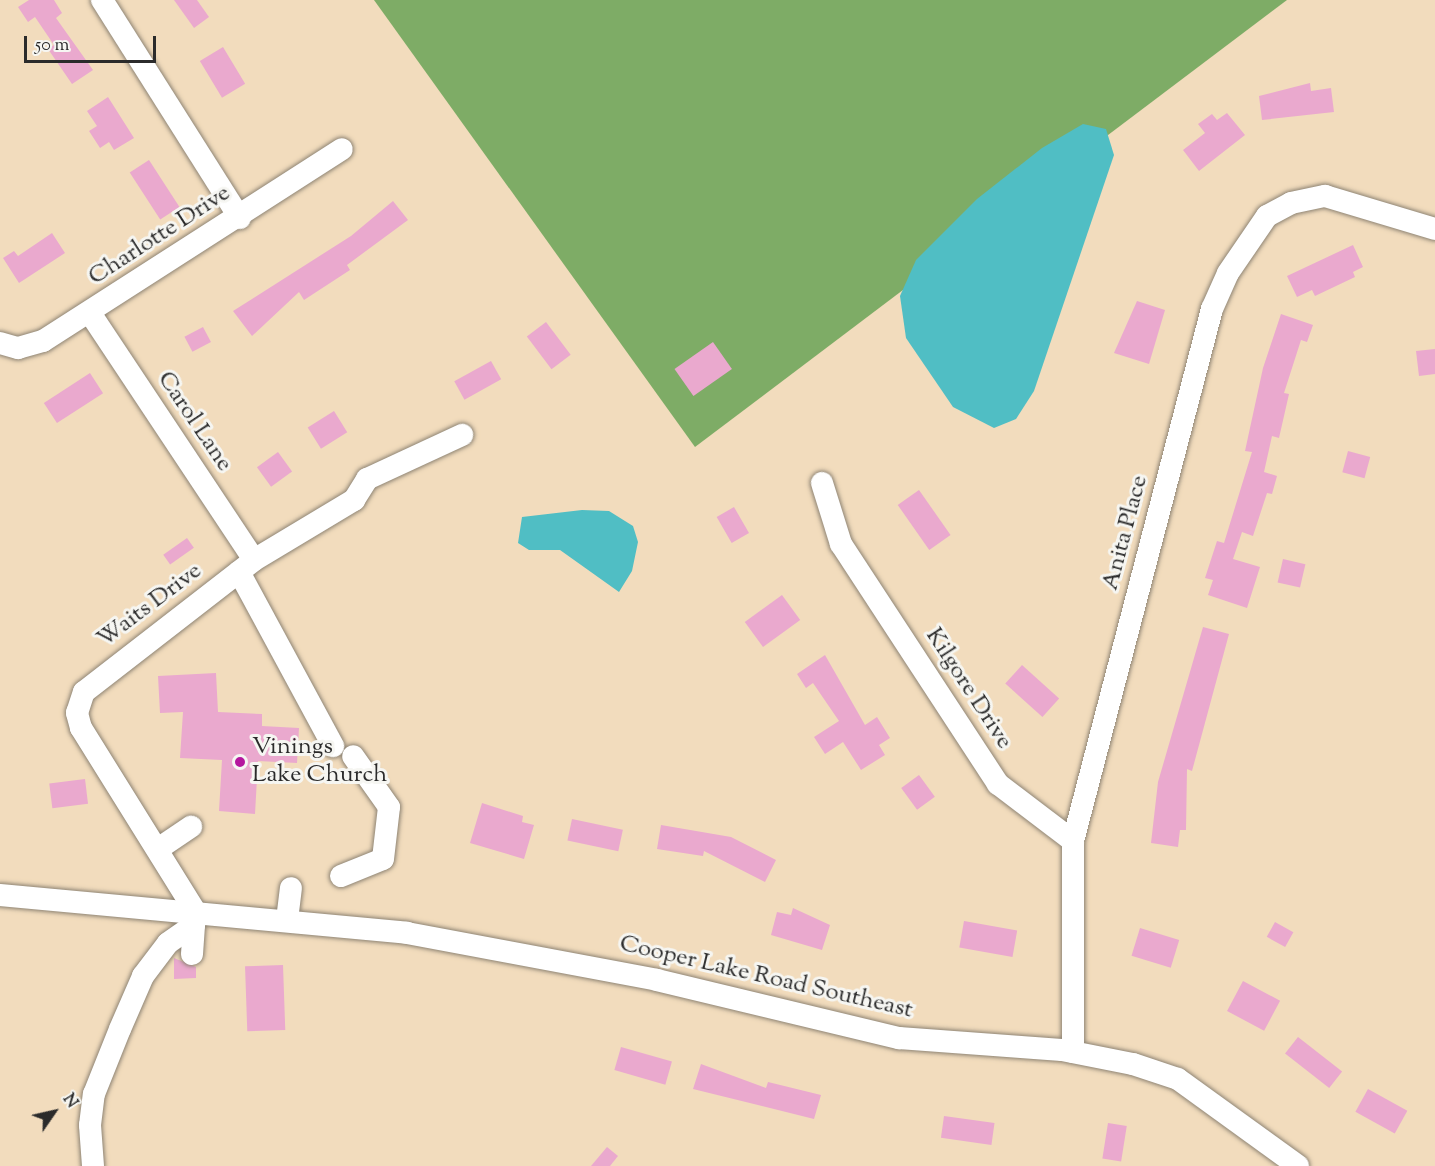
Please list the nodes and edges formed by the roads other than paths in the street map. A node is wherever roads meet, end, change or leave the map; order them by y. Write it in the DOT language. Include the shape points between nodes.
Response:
graph roads {
  1 [pos="102,0"];
  2 [pos="342,149"];
  3 [pos="240,218"];
  4 [pos="1435,229"];
  5 [pos="90,313"];
  6 [pos="0,342"];
  7 [pos="462,435"];
  8 [pos="822,483"];
  9 [pos="246,566"];
  10 [pos="190,827"];
  11 [pos="1073,841"];
  12 [pos="158,849"];
  13 [pos="341,876"];
  14 [pos="291,888"];
  15 [pos="0,895"];
  16 [pos="195,918"];
  17 [pos="287,920"];
  18 [pos="192,954"];
  19 [pos="1073,1052"];
  20 [pos="93,1166"];
  21 [pos="1298,1166"];
  1 -- 3 [label="street"];
  2 -- 3 [label="street, Charlotte Drive"];
  3 -- 5 [label="street, Charlotte Drive"];
  4 -- 11 [label="street, Anita Place" via="1325,196 1291,203 1267,216 1228,273 1212,309"];
  5 -- 6 [label="street, Charlotte Drive" via="43,340 18,348"];
  5 -- 9 [label="street, Carol Lane"];
  7 -- 9 [label="street, Waits Drive" via="367,479 354,500"];
  8 -- 11 [label="street, Kilgore Drive" via="841,544 998,784"];
  9 -- 12 [label="street, Waits Drive" via="94,682 79,702 77,713 88,741"];
  9 -- 13 [label="street, Carol Lane" via="343,751 389,807 382,859"];
  10 -- 12 [label="street"];
  11 -- 19 [label="street, Anita Place"];
  12 -- 16 [label="street, Waits Drive"];
  14 -- 17 [label="street"];
  15 -- 16 [label="street, Cooper Lake Road Southeast"];
  16 -- 17 [label="street, Cooper Lake Road Southeast"];
  16 -- 18 [label="street"];
  16 -- 20 [label="street" via="168,943 143,976 120,1029 94,1094"];
  17 -- 19 [label="street, Cooper Lake Road Southeast" via="407,933 558,960 899,1038"];
  19 -- 21 [label="street, Cooper Lake Road Southeast" via="1178,1079"];
}
